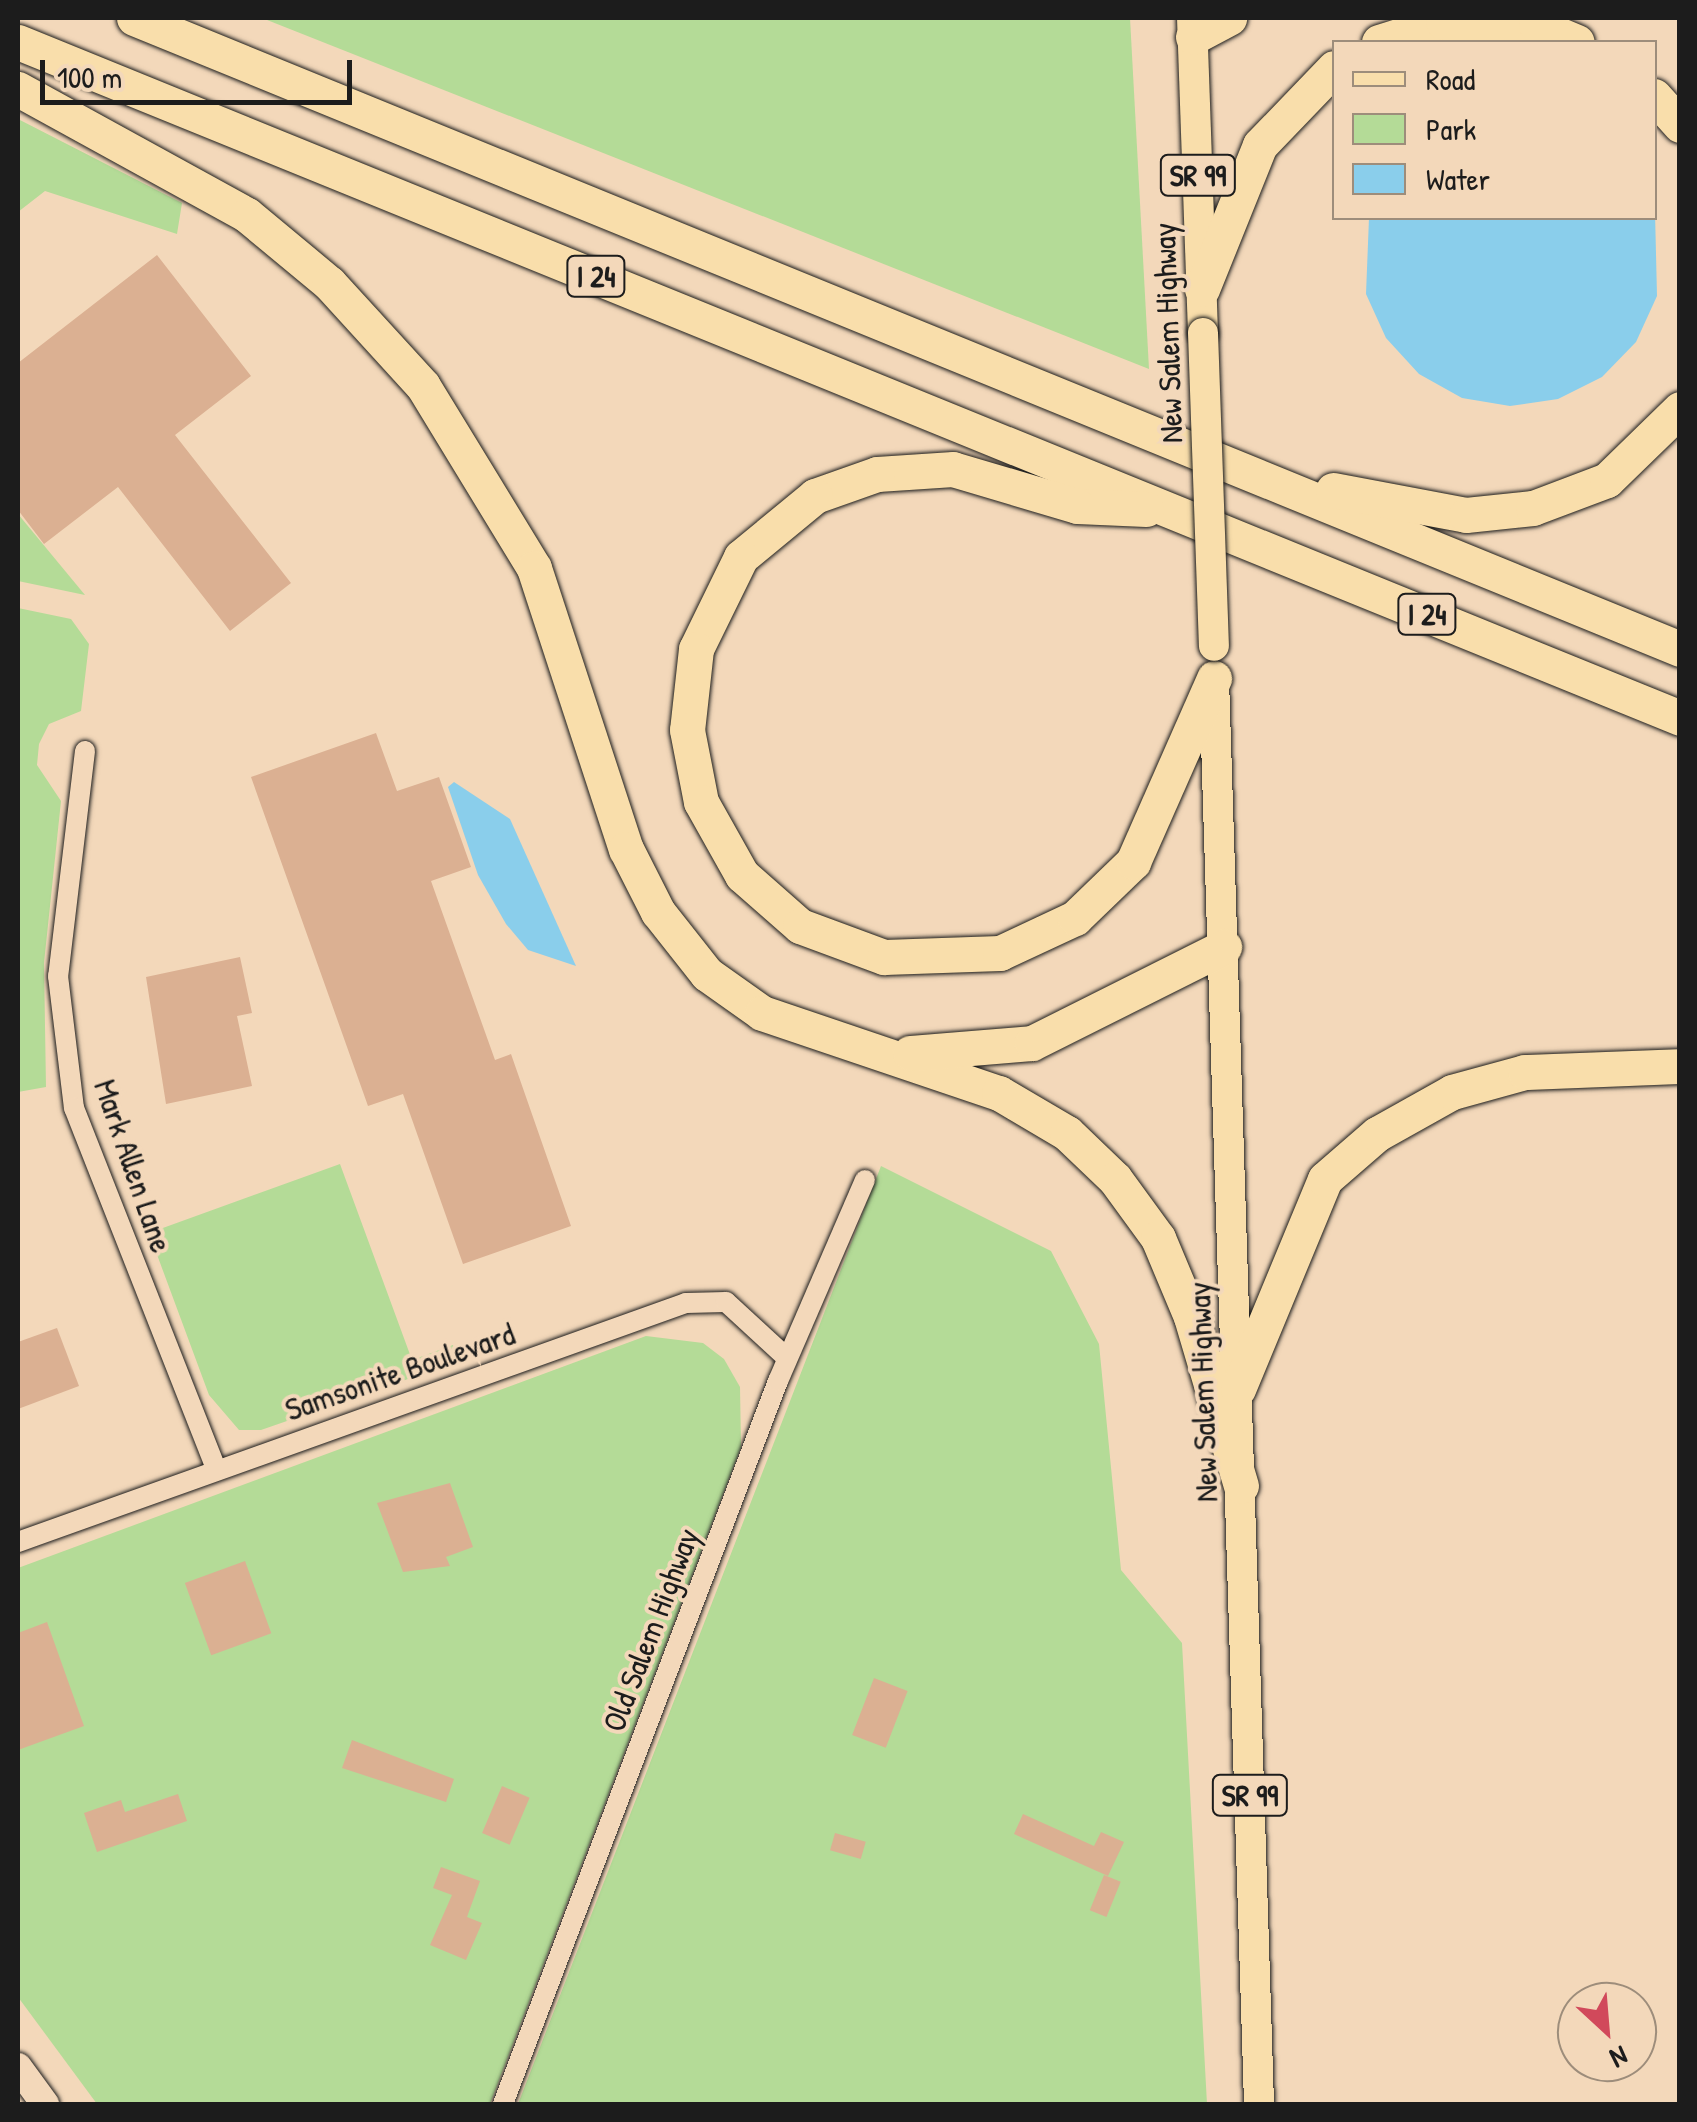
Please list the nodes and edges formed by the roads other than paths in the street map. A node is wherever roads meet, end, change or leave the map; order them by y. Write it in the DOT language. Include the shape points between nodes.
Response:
graph roads {
  1 [pos="134,18"];
  2 [pos="1229,18"];
  3 [pos="1192,27"];
  4 [pos="1386,40"];
  5 [pos="1572,40"];
  6 [pos="18,42"];
  7 [pos="1332,70"];
  8 [pos="18,89"];
  9 [pos="1657,99"];
  10 [pos="1680,125"];
  11 [pos="1202,289"];
  12 [pos="1680,410"];
  13 [pos="1249,473"];
  14 [pos="1175,511"];
  15 [pos="1680,649"];
  16 [pos="1214,662"];
  17 [pos="1680,718"];
  18 [pos="85,751"];
  19 [pos="1224,947"];
  20 [pos="874,1052"];
  21 [pos="1680,1066"];
  22 [pos="866,1180"];
  23 [pos="788,1358"];
  24 [pos="1238,1389"];
  25 [pos="216,1469"];
  26 [pos="1242,1486"];
  27 [pos="18,1542"];
  28 [pos="18,2067"];
  29 [pos="45,2104"];
  30 [pos="503,2104"];
  31 [pos="1259,2104"];
  1 -- 13 [label="highway, I 24"];
  2 -- 3 [label="highway"];
  3 -- 11 [label="main road, New Salem Highway / SR 99"];
  4 -- 5 [label="highway" via="1443,22 1536,25"];
  6 -- 14 [label="highway, I 24"];
  7 -- 11 [label="highway" via="1260,145"];
  8 -- 20 [label="highway" via="246,215 329,283 422,386 534,568 626,849 658,912 708,974 762,1014"];
  9 -- 10 [label="highway"];
  11 -- 16 [label="main road, New Salem Highway / SR 99, bridge"];
  12 -- 13 [label="highway" via="1607,480 1533,508 1466,515"];
  13 -- 15 [label="highway, I 24"];
  14 -- 16 [label="highway" via="1077,506 954,468 877,474 816,496 741,557 709,614 689,688 692,767 718,839 768,902 800,926 884,957 1000,953 1076,918 1134,862"];
  14 -- 17 [label="highway, I 24"];
  16 -- 19 [label="main road, New Salem Highway / SR 99"];
  18 -- 25 [label="street, Mark Allen Lane" via="58,976 74,1108"];
  19 -- 20 [label="highway" via="1032,1043"];
  19 -- 24 [label="main road, New Salem Highway / SR 99"];
  20 -- 26 [label="highway" via="999,1092 1067,1133 1115,1179 1158,1238 1191,1317"];
  21 -- 24 [label="highway" via="1525,1072 1452,1092 1378,1134 1325,1179"];
  22 -- 23 [label="street, Old Salem Highway"];
  23 -- 25 [label="street, Samsonite Boulevard" via="726,1302 686,1303"];
  23 -- 30 [label="street, Old Salem Highway"];
  24 -- 26 [label="main road, New Salem Highway / SR 99"];
  25 -- 27 [label="street, Samsonite Boulevard"];
  26 -- 31 [label="main road, New Salem Highway / SR 99"];
  28 -- 29 [label="main road"];
}
